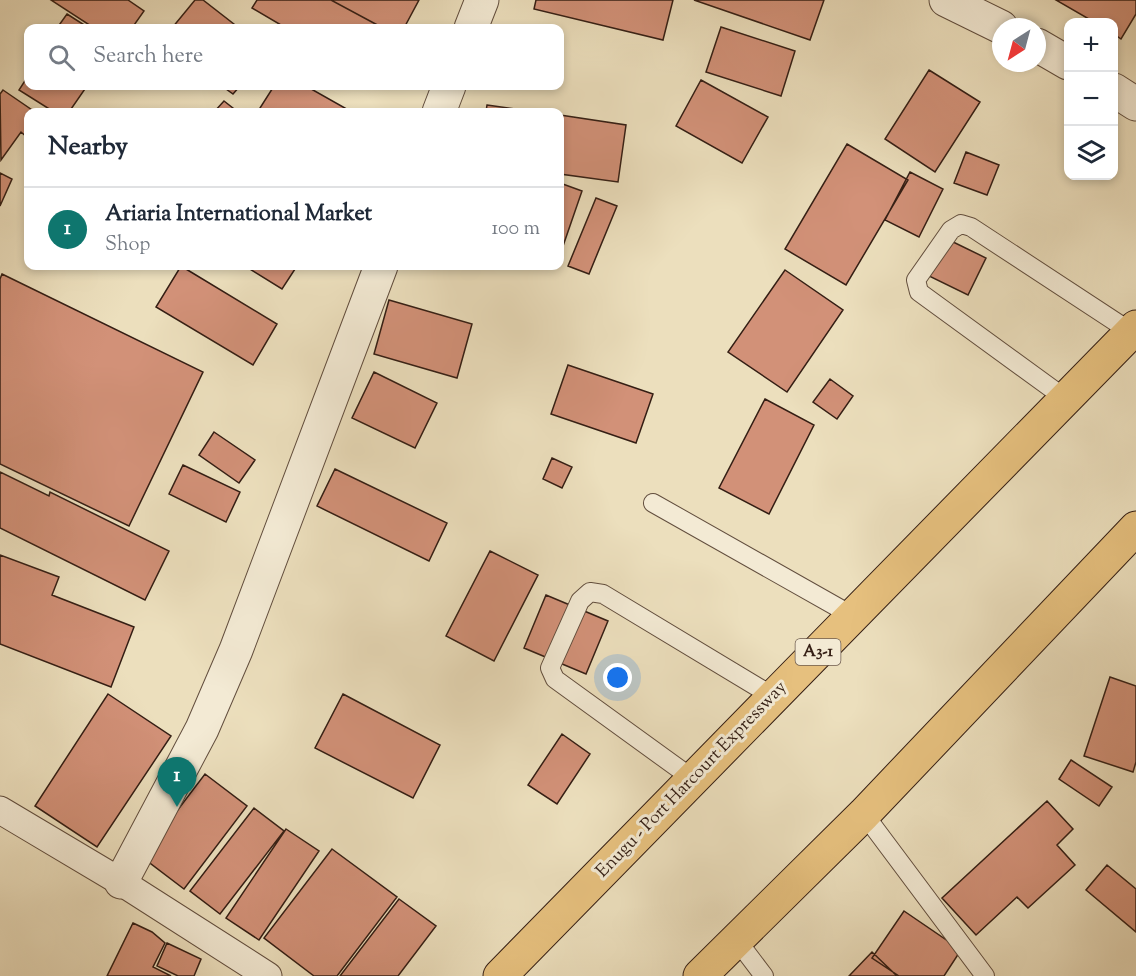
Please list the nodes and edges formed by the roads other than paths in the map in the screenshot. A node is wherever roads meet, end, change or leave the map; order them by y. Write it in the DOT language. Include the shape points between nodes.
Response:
graph roads {
  1 [pos="482,0"];
  2 [pos="945,0"];
  3 [pos="992,23"];
  4 [pos="473,24"];
  5 [pos="1046,50"];
  6 [pos="1064,61"];
  7 [pos="447,90"];
  8 [pos="1118,93"];
  9 [pos="1136,104"];
  10 [pos="441,108"];
  11 [pos="379,270"];
  12 [pos="1133,330"];
  13 [pos="1066,399"];
  14 [pos="653,503"];
  15 [pos="1133,537"];
  16 [pos="853,616"];
  17 [pos="774,697"];
  18 [pos="693,779"];
  19 [pos="0,810"];
  20 [pos="864,814"];
  21 [pos="121,882"];
  22 [pos="736,939"];
  23 [pos="268,976"];
  24 [pos="500,976"];
  25 [pos="700,976"];
  26 [pos="764,976"];
  27 [pos="985,976"];
  1 -- 4 [label="street"];
  2 -- 3 [label="street"];
  5 -- 6 [label="street"];
  7 -- 10 [label="street"];
  8 -- 9 [label="street"];
  11 -- 21 [label="street" via="236,650 202,729"];
  12 -- 13 [label="highway, Enugu - Port Harcourt Expressway / A3-1"];
  12 -- 13 [label="lane" via="971,227 961,224 951,230 916,280 919,292"];
  13 -- 16 [label="highway, Enugu - Port Harcourt Expressway / A3-1"];
  14 -- 16 [label="lane"];
  15 -- 20 [label="highway"];
  16 -- 17 [label="highway, Enugu - Port Harcourt Expressway / A3-1"];
  17 -- 18 [label="highway, Enugu - Port Harcourt Expressway / A3-1"];
  17 -- 18 [label="lane" via="603,594 590,592 580,601 550,668 555,679"];
  18 -- 24 [label="highway, Enugu - Port Harcourt Expressway / A3-1"];
  19 -- 21 [label="street"];
  20 -- 22 [label="highway"];
  20 -- 27 [label="lane"];
  21 -- 23 [label="street"];
  22 -- 25 [label="highway"];
  22 -- 26 [label="lane"];
}
